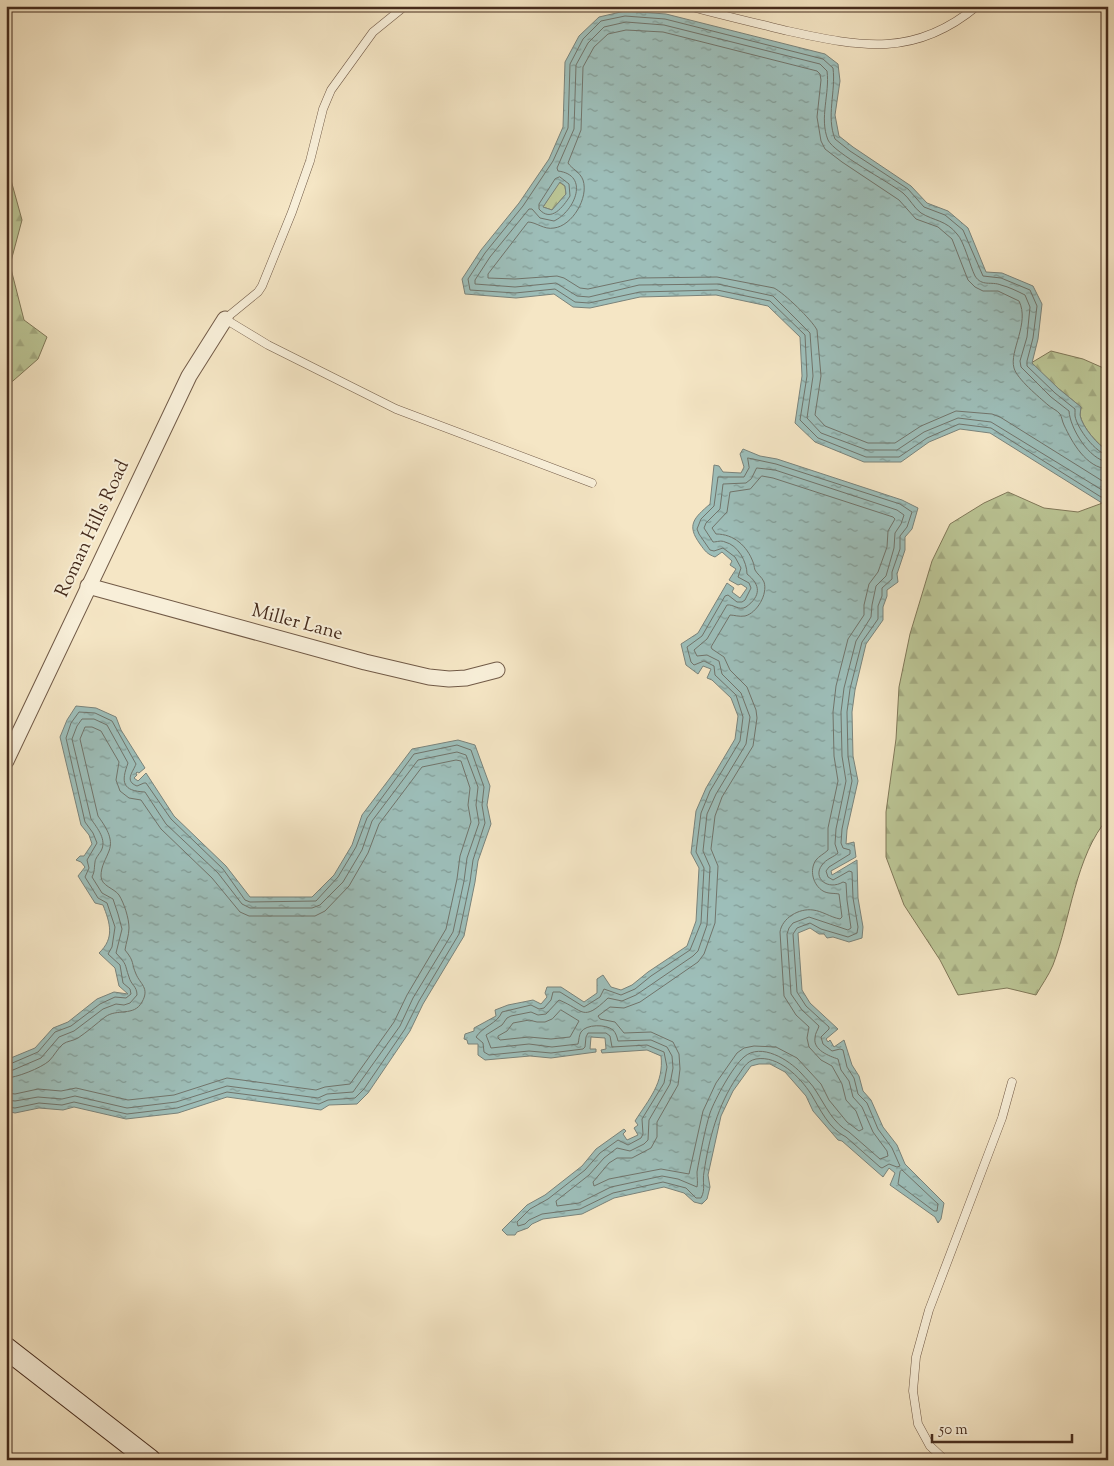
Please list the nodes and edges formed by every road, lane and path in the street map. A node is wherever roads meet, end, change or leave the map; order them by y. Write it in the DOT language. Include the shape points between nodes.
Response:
graph roads {
  1 [pos="405,6"];
  2 [pos="688,6"];
  3 [pos="977,6"];
  4 [pos="225,319"];
  5 [pos="592,483"];
  6 [pos="88,586"];
  7 [pos="497,670"];
  8 [pos="6,761"];
  9 [pos="1012,1082"];
  10 [pos="6,1348"];
  11 [pos="150,1460"];
  12 [pos="945,1460"];
  1 -- 4 [label="lane" via="374,32 331,90 310,161 262,286"];
  2 -- 3 [label="lane" via="838,42 866,45 901,43 934,34"];
  4 -- 5 [label="lane" via="268,345 396,408"];
  4 -- 6 [label="street, Roman Hills Road" via="189,376"];
  6 -- 7 [label="street, Miller Lane" via="429,677 466,678"];
  6 -- 8 [label="street, Roman Hills Road"];
  9 -- 12 [label="lane" via="1002,1118 929,1310 916,1357 913,1391 918,1424 930,1446"];
  10 -- 11 [label="main road"];
}
